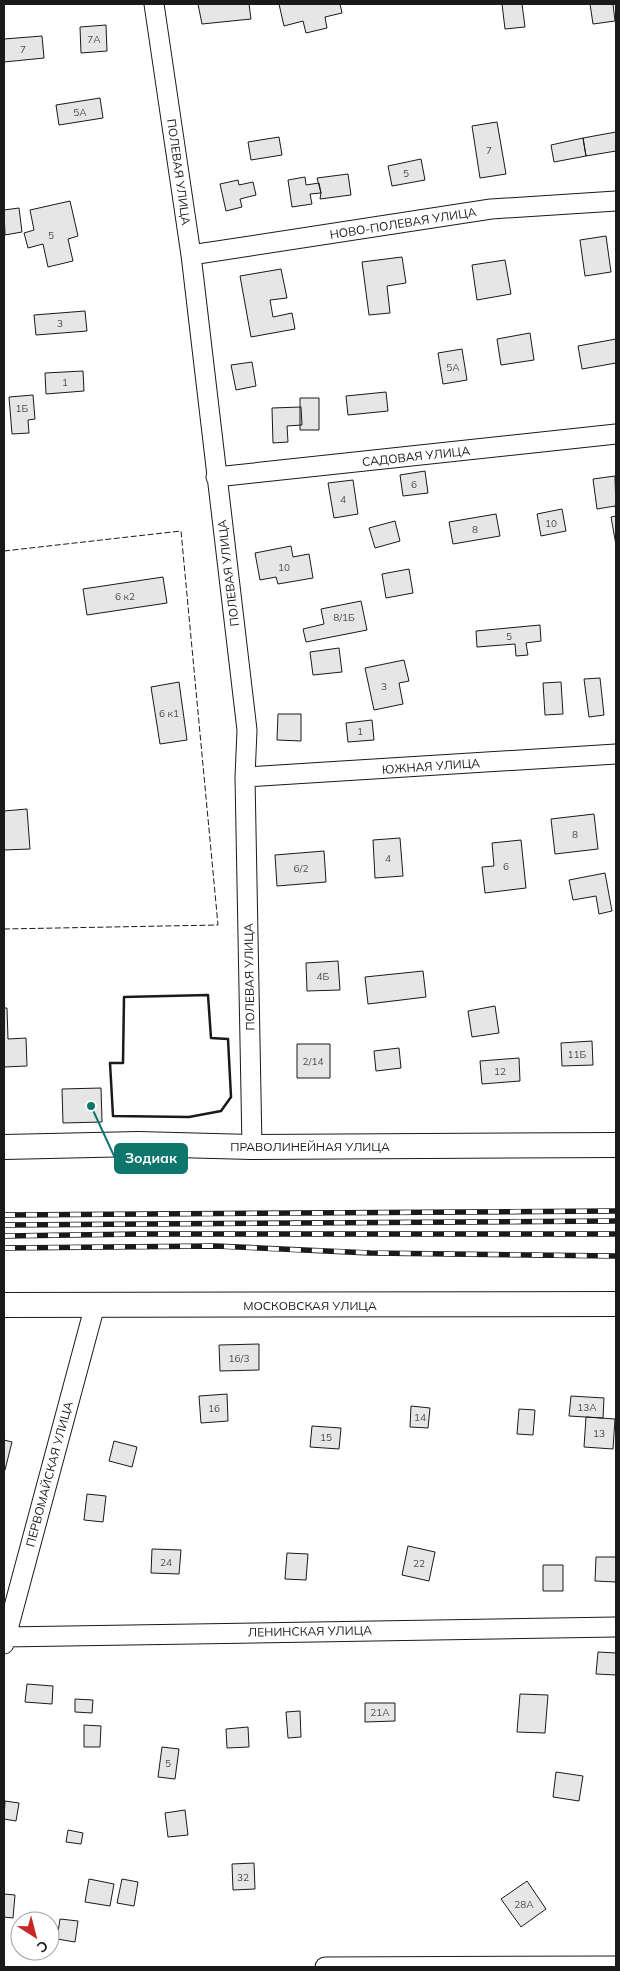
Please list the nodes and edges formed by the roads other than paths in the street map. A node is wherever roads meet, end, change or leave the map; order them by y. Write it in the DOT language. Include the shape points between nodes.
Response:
graph roads {
  1 [pos="154,4"];
  2 [pos="616,201"];
  3 [pos="191,255"];
  4 [pos="616,434"];
  5 [pos="216,477"];
  6 [pos="616,754"];
  7 [pos="245,777"];
  8 [pos="616,1145"];
  9 [pos="4,1147"];
  10 [pos="252,1147"];
  11 [pos="95,1304"];
  12 [pos="616,1304"];
  13 [pos="4,1305"];
  14 [pos="616,1628"];
  15 [pos="4,1639"];
  16 [pos="616,1966"];
  17 [pos="324,1967"];
  1 -- 3 [label="street, ПОЛЕВАЯ УЛИЦА"];
  2 -- 3 [label="street, НОВО-ПОЛЕВАЯ УЛИЦА" via="491,209"];
  3 -- 5 [label="street, ПОЛЕВАЯ УЛИЦА"];
  4 -- 5 [label="street, САДОВАЯ УЛИЦА"];
  5 -- 7 [label="street, ПОЛЕВАЯ УЛИЦА" via="247,730"];
  6 -- 7 [label="street, ЮЖНАЯ УЛИЦА"];
  7 -- 10 [label="street, ПОЛЕВАЯ УЛИЦА"];
  8 -- 10 [label="main road, ПРАВОЛИНЕЙНАЯ УЛИЦА"];
  9 -- 10 [label="main road, ПРАВОЛИНЕЙНАЯ УЛИЦА" via="138,1144"];
  11 -- 12 [label="main road, МОСКОВСКАЯ УЛИЦА"];
  11 -- 13 [label="main road, МОСКОВСКАЯ УЛИЦА"];
  11 -- 15 [label="street, ПЕРВОМАЙСКАЯ УЛИЦА"];
  14 -- 15 [label="street, ЛЕНИНСКАЯ УЛИЦА"];
  16 -- 17 [label="street"];
}
